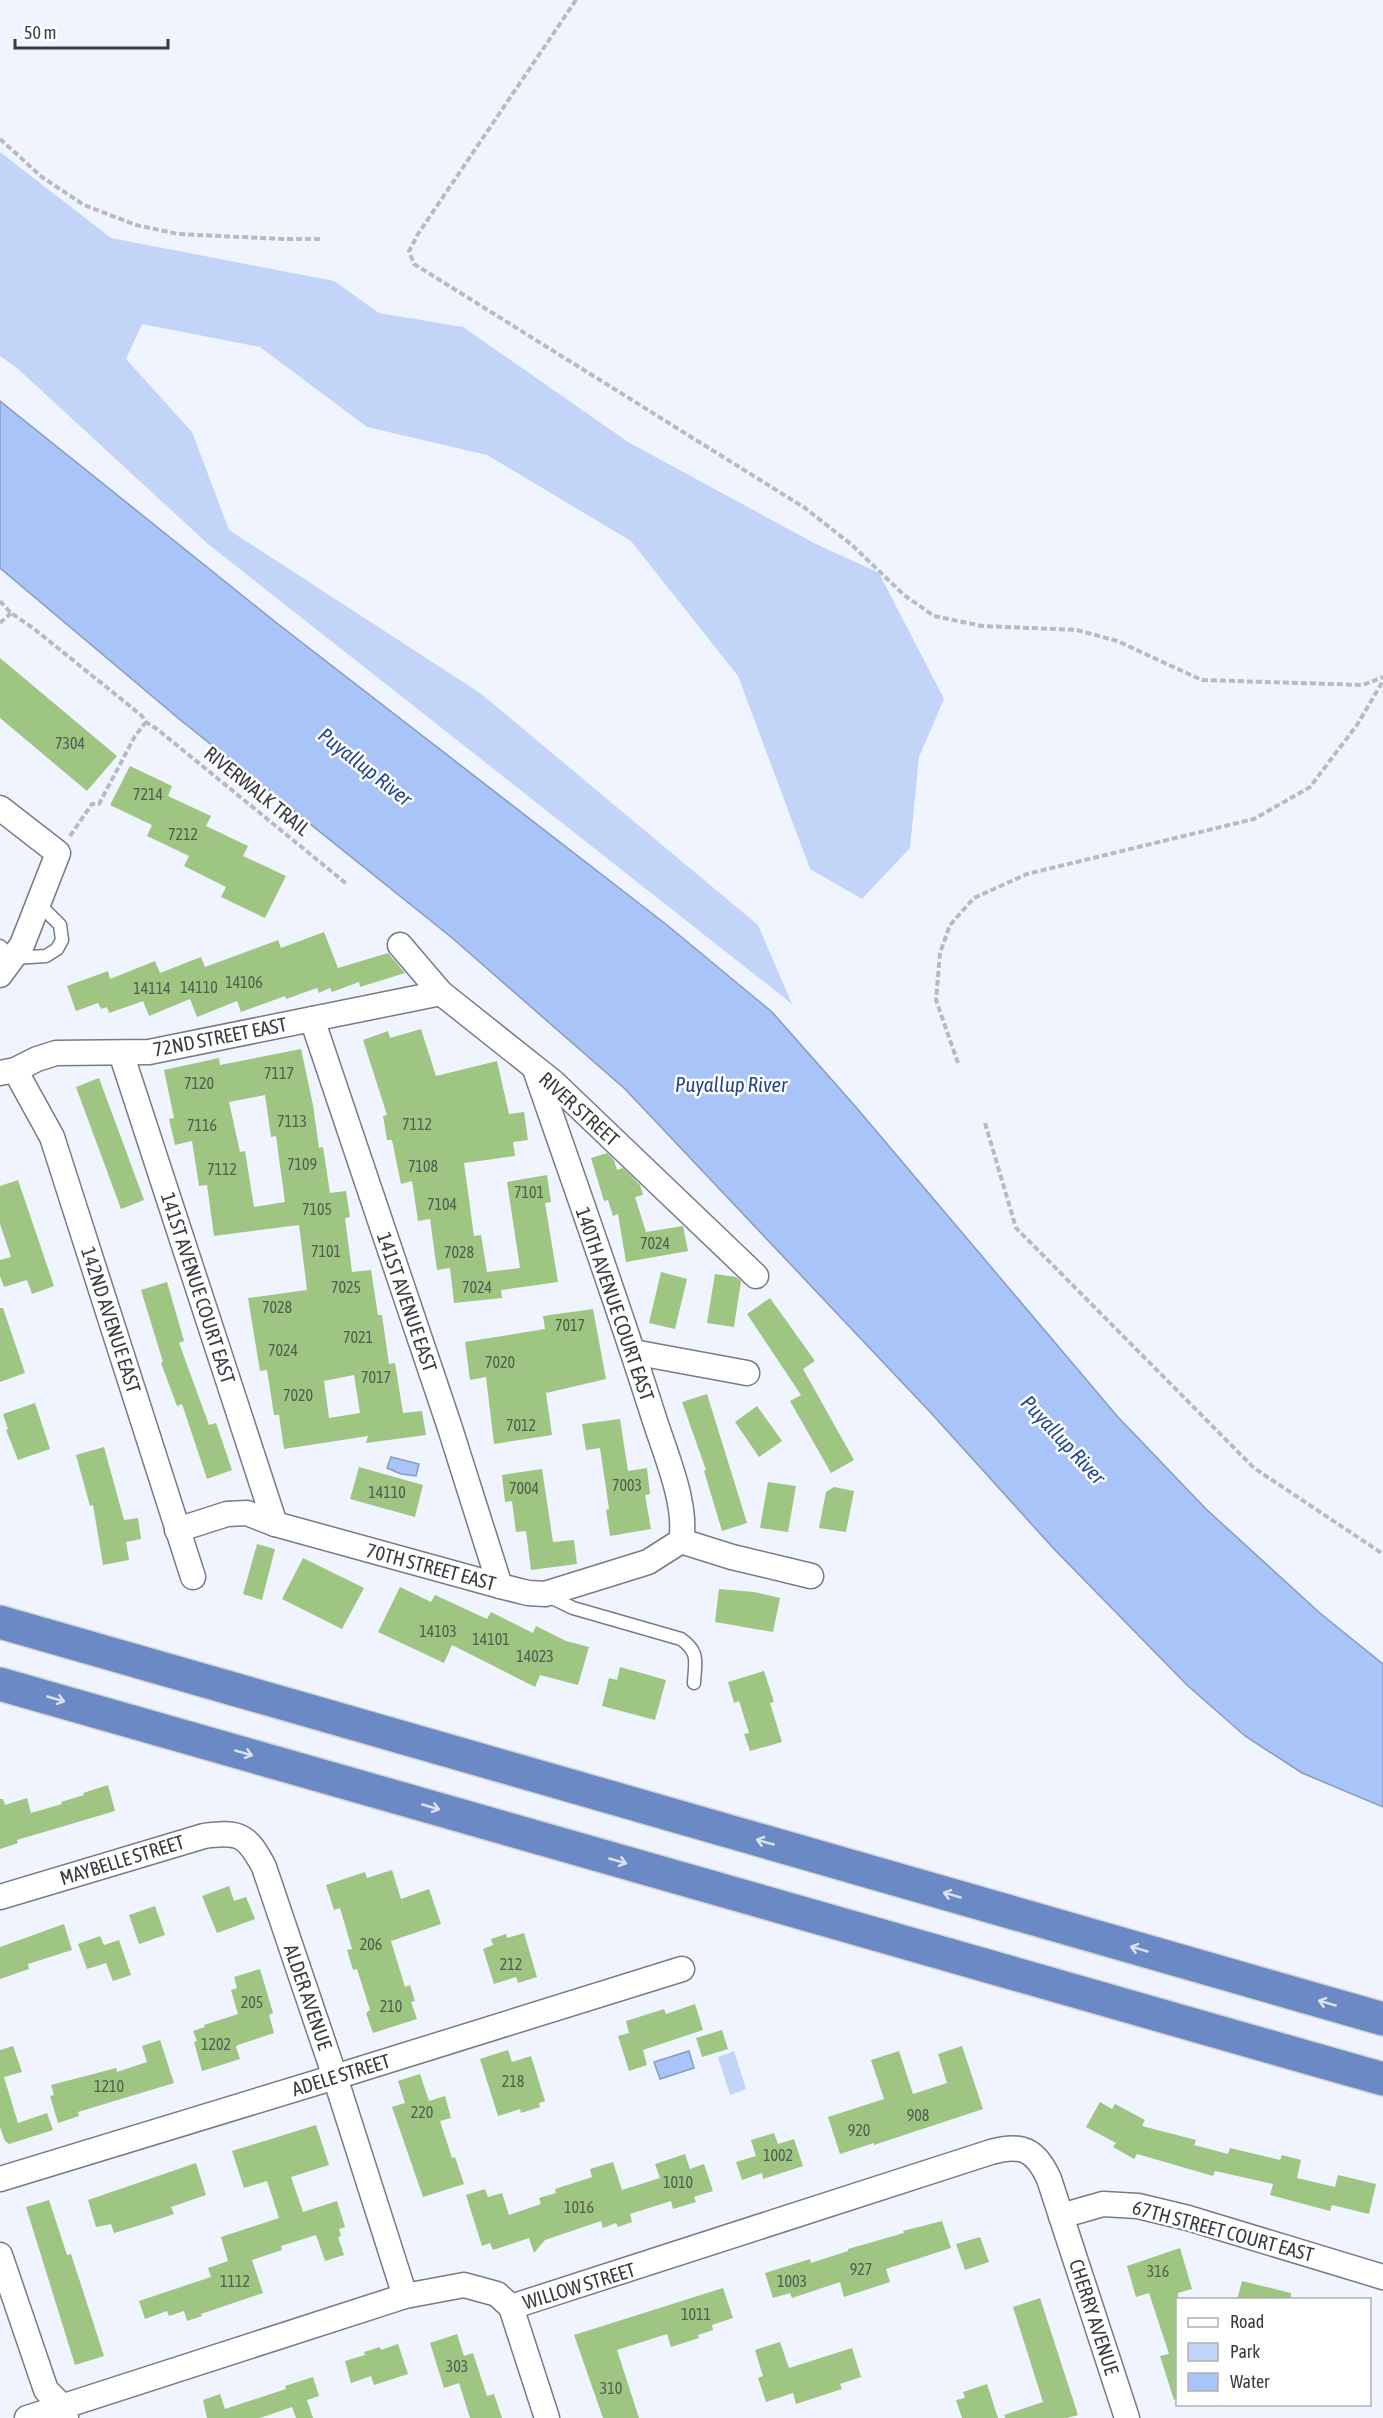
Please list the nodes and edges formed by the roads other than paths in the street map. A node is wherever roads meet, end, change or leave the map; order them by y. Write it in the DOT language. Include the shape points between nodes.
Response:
graph roads {
  1 [pos="0,808"];
  2 [pos="38,903"];
  3 [pos="400,945"];
  4 [pos="4,960"];
  5 [pos="441,993"];
  6 [pos="312,1019"];
  7 [pos="121,1053"];
  8 [pos="535,1070"];
  9 [pos="7,1072"];
  10 [pos="756,1276"];
  11 [pos="633,1352"];
  12 [pos="747,1373"];
  13 [pos="275,1524"];
  14 [pos="177,1530"];
  15 [pos="681,1541"];
  16 [pos="811,1576"];
  17 [pos="193,1577"];
  18 [pos="500,1586"];
  19 [pos="545,1594"];
  20 [pos="0,1622"];
  21 [pos="694,1683"];
  22 [pos="0,1684"];
  23 [pos="245,1840"];
  24 [pos="0,1898"];
  25 [pos="682,1969"];
  26 [pos="1383,2019"];
  27 [pos="335,2077"];
  28 [pos="1383,2079"];
  29 [pos="0,2179"];
  30 [pos="1061,2216"];
  31 [pos="0,2255"];
  32 [pos="1383,2277"];
  33 [pos="405,2296"];
  34 [pos="511,2307"];
  35 [pos="65,2413"];
  36 [pos="27,2418"];
  37 [pos="547,2418"];
  38 [pos="1127,2418"];
  1 -- 2 [label="street" via="58,853"];
  2 -- 4 [label="street" via="22,945"];
  2 -- 4 [label="lane" via="60,925 62,940 57,949 46,956"];
  3 -- 5 [label="street, RIVER STREET"];
  5 -- 6 [label="street, 72ND STREET EAST"];
  5 -- 8 [label="street, RIVER STREET"];
  6 -- 7 [label="street, 72ND STREET EAST" via="149,1052"];
  6 -- 18 [label="street, 141ST AVENUE EAST"];
  7 -- 9 [label="street, 72ND STREET EAST" via="56,1053"];
  7 -- 13 [label="street, 141ST AVENUE COURT EAST"];
  8 -- 10 [label="street, RIVER STREET" via="554,1082"];
  8 -- 11 [label="street, 140TH AVENUE COURT EAST"];
  9 -- 14 [label="street, 142ND AVENUE EAST" via="52,1137"];
  11 -- 12 [label="street"];
  11 -- 15 [label="street, 140TH AVENUE COURT EAST" via="673,1480 683,1528"];
  13 -- 14 [label="street, 70TH STREET EAST" via="247,1513 227,1514"];
  13 -- 18 [label="street, 70TH STREET EAST"];
  14 -- 17 [label="street, 142ND AVENUE EAST"];
  15 -- 16 [label="street"];
  15 -- 19 [label="street, 70TH STREET EAST" via="648,1562"];
  18 -- 19 [label="street, 70TH STREET EAST"];
  19 -- 21 [label="lane" via="573,1608 681,1639 693,1647"];
  26 -- 20 [label="highway, one-way"];
  22 -- 28 [label="highway, one-way"];
  23 -- 24 [label="street, MAYBELLE STREET" via="229,1833 204,1836"];
  23 -- 27 [label="street, ALDER AVENUE" via="264,1868"];
  25 -- 27 [label="street, ADELE STREET"];
  27 -- 29 [label="street, ADELE STREET"];
  27 -- 33 [label="street, ALDER AVENUE"];
  30 -- 32 [label="street, 67TH STREET COURT EAST" via="1103,2204 1138,2206"];
  30 -- 34 [label="street, WILLOW STREET" via="1040,2164 1026,2150 1006,2147"];
  30 -- 38 [label="street, CHERRY AVENUE"];
  31 -- 35 [label="street" via="45,2390"];
  33 -- 34 [label="street, WILLOW STREET" via="464,2285 497,2294"];
  33 -- 35 [label="street, WILLOW STREET"];
  34 -- 37 [label="street"];
  35 -- 36 [label="street, WILLOW STREET"];
}
